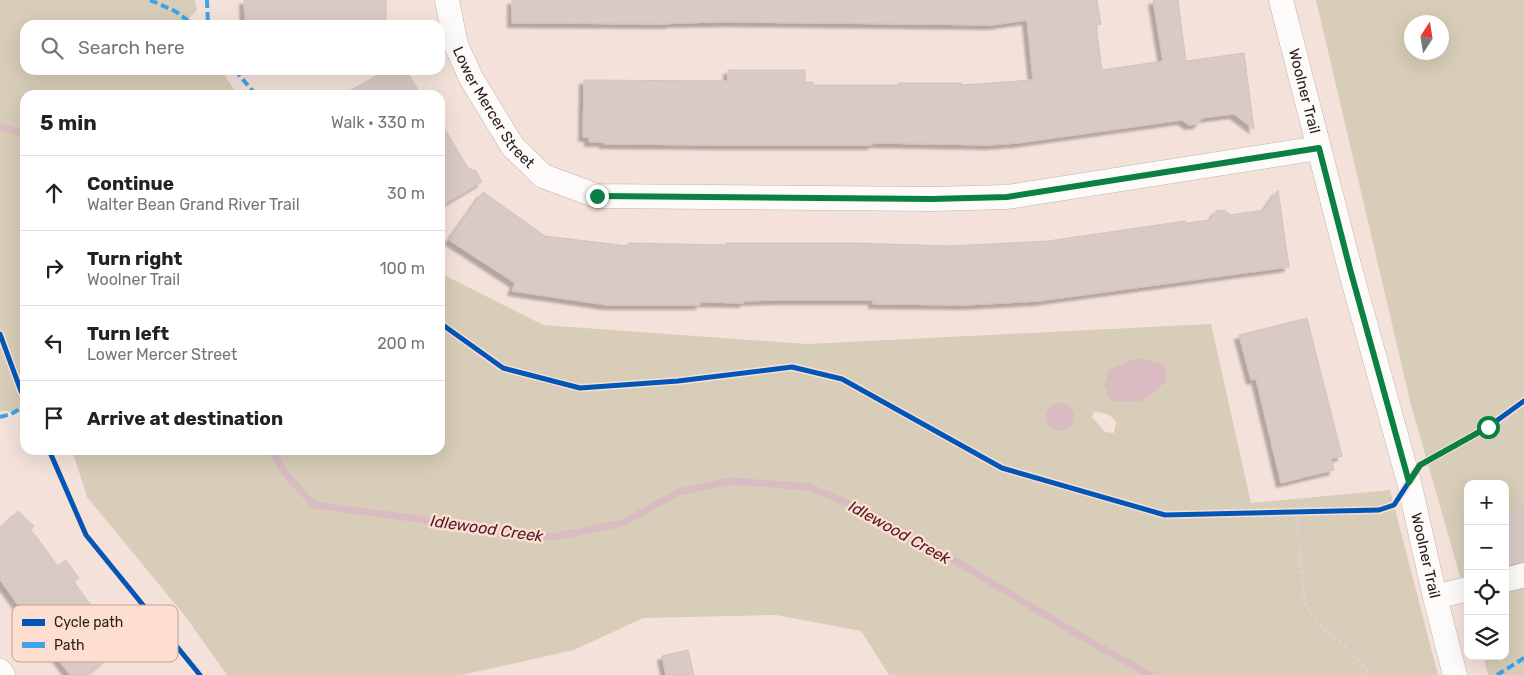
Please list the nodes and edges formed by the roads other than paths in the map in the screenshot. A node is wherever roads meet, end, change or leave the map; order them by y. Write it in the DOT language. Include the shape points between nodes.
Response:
graph roads {
  1 [pos="446,0"];
  2 [pos="1281,0"];
  3 [pos="1319,148"];
  4 [pos="1524,575"];
  5 [pos="1509,579"];
  6 [pos="1464,590"];
  7 [pos="1435,598"];
  8 [pos="0,671"];
  9 [pos="3,675"];
  10 [pos="1455,675"];
  1 -- 3 [label="street, Lower Mercer Street" via="456,45 470,78 513,146 542,176 597,196 1007,197"];
  2 -- 3 [label="street, Woolner Trail"];
  3 -- 7 [label="street, Woolner Trail" via="1409,482"];
  4 -- 5 [label="street"];
  6 -- 7 [label="street"];
  7 -- 10 [label="street, Woolner Trail"];
  8 -- 9 [label="street"];
}
